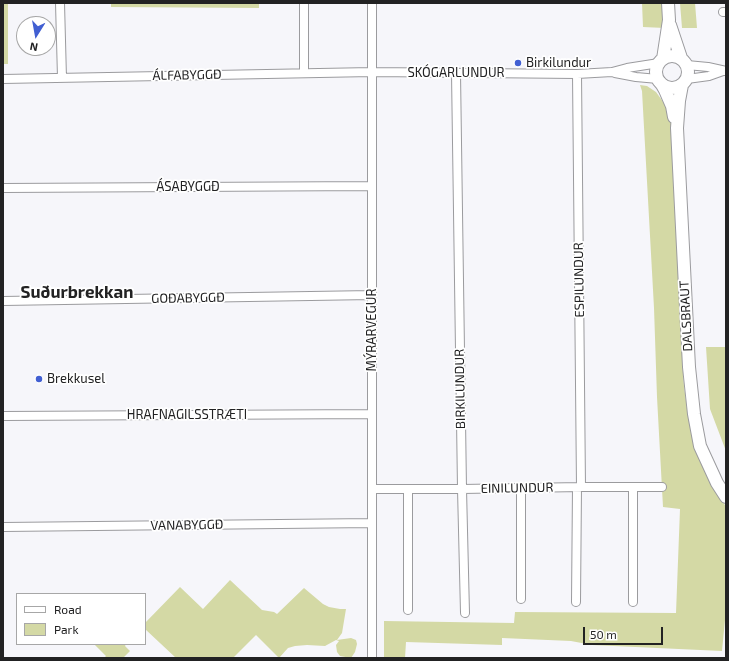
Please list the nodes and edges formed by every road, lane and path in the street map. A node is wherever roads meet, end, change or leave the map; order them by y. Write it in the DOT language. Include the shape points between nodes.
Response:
graph roads {
  1 [pos="60,3"];
  2 [pos="304,3"];
  3 [pos="372,3"];
  4 [pos="668,3"];
  5 [pos="668,20"];
  6 [pos="661,61"];
  7 [pos="684,61"];
  8 [pos="725,71"];
  9 [pos="372,72"];
  10 [pos="612,72"];
  11 [pos="304,73"];
  12 [pos="456,73"];
  13 [pos="577,74"];
  14 [pos="62,78"];
  15 [pos="3,79"];
  16 [pos="659,81"];
  17 [pos="684,82"];
  18 [pos="677,128"];
  19 [pos="372,186"];
  20 [pos="3,188"];
  21 [pos="372,295"];
  22 [pos="3,301"];
  23 [pos="372,414"];
  24 [pos="3,416"];
  25 [pos="579,487"];
  26 [pos="633,487"];
  27 [pos="521,488"];
  28 [pos="662,488"];
  29 [pos="372,489"];
  30 [pos="408,489"];
  31 [pos="462,489"];
  32 [pos="726,497"];
  33 [pos="372,523"];
  34 [pos="3,527"];
  35 [pos="521,599"];
  36 [pos="576,602"];
  37 [pos="633,602"];
  38 [pos="408,610"];
  39 [pos="465,613"];
  40 [pos="372,658"];
  1 -- 14 [label="street"];
  2 -- 11 [label="street"];
  3 -- 9 [label="street, MÝRARVEGUR"];
  4 -- 5 [label="street"];
  5 -- 6 [label="street" via="666,46"];
  5 -- 7 [label="street"];
  6 -- 7 [label="street" via="676,56"];
  6 -- 10 [label="street, SKÓGARLUNDUR"];
  6 -- 16 [label="street" via="656,71"];
  7 -- 8 [label="street"];
  7 -- 17 [label="street" via="688,74"];
  8 -- 17 [label="street"];
  9 -- 11 [label="street, ÁLFABYGGÐ"];
  9 -- 12 [label="street, SKÓGARLUNDUR"];
  9 -- 19 [label="street, MÝRARVEGUR"];
  10 -- 13 [label="street, SKÓGARLUNDUR"];
  10 -- 16 [label="street, SKÓGARLUNDUR"];
  11 -- 14 [label="street, ÁLFABYGGÐ"];
  12 -- 13 [label="street, SKÓGARLUNDUR"];
  12 -- 31 [label="street, BIRKILUNDUR"];
  13 -- 25 [label="street, ESPILUNDUR"];
  14 -- 15 [label="street, ÁLFABYGGÐ"];
  16 -- 17 [label="street" via="669,87 678,87"];
  16 -- 18 [label="street, DALSBRAUT" via="672,106"];
  17 -- 18 [label="street, DALSBRAUT" via="678,101"];
  18 -- 32 [label="street, DALSBRAUT" via="688,359 694,414 700,446"];
  19 -- 20 [label="street, ÁSABYGGÐ"];
  19 -- 21 [label="street, MÝRARVEGUR"];
  21 -- 22 [label="street, GOÐABYGGÐ"];
  21 -- 23 [label="street, MÝRARVEGUR"];
  23 -- 24 [label="street, HRAFNAGILSSTRÆTI"];
  23 -- 29 [label="street, MÝRARVEGUR"];
  25 -- 26 [label="street, EINILUNDUR"];
  25 -- 27 [label="street, EINILUNDUR"];
  25 -- 36 [label="street, ESPILUNDUR"];
  26 -- 28 [label="street, EINILUNDUR"];
  26 -- 37 [label="street"];
  27 -- 31 [label="street, EINILUNDUR"];
  27 -- 35 [label="street"];
  29 -- 30 [label="street, EINILUNDUR"];
  29 -- 33 [label="street, MÝRARVEGUR"];
  30 -- 31 [label="street, EINILUNDUR"];
  30 -- 38 [label="street"];
  31 -- 39 [label="street, BIRKILUNDUR"];
  33 -- 34 [label="street, VANABYGGÐ"];
  33 -- 40 [label="street, MÝRARVEGUR"];
}
